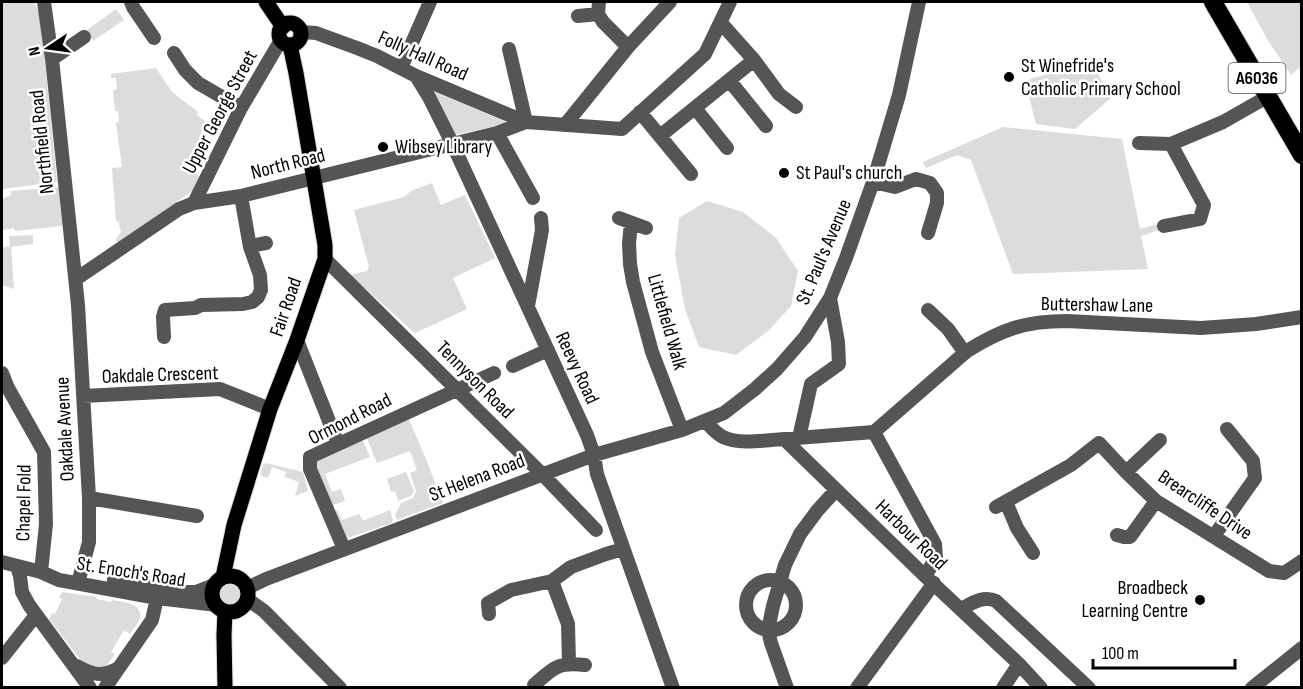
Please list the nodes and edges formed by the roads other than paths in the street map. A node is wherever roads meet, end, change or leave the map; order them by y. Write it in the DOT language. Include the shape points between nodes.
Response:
graph roads {
  1 [pos="44,2"];
  2 [pos="131,2"];
  3 [pos="266,2"];
  4 [pos="430,2"];
  5 [pos="670,2"];
  6 [pos="730,2"];
  7 [pos="919,2"];
  8 [pos="1213,2"];
  9 [pos="599,8"];
  10 [pos="578,16"];
  11 [pos="721,23"];
  12 [pos="301,32"];
  13 [pos="84,37"];
  14 [pos="285,37"];
  15 [pos="154,38"];
  16 [pos="628,48"];
  17 [pos="509,49"];
  18 [pos="174,53"];
  19 [pos="52,59"];
  20 [pos="754,60"];
  21 [pos="401,68"];
  22 [pos="416,76"];
  23 [pos="729,81"];
  24 [pos="1267,97"];
  25 [pos="796,107"];
  26 [pos="242,108"];
  27 [pos="694,108"];
  28 [pos="640,112"];
  29 [pos="526,122"];
  30 [pos="565,125"];
  31 [pos="766,126"];
  32 [pos="497,133"];
  33 [pos="660,136"];
  34 [pos="452,143"];
  35 [pos="1139,143"];
  36 [pos="1171,144"];
  37 [pos="727,148"];
  38 [pos="1302,155"];
  39 [pos="691,174"];
  40 [pos="313,178"];
  41 [pos="873,182"];
  42 [pos="241,196"];
  43 [pos="533,198"];
  44 [pos="194,204"];
  45 [pos="541,218"];
  46 [pos="1164,226"];
  47 [pos="646,228"];
  48 [pos="928,233"];
  49 [pos="267,243"];
  50 [pos="250,246"];
  51 [pos="325,259"];
  52 [pos="76,279"];
  53 [pos="830,298"];
  54 [pos="528,306"];
  55 [pos="928,310"];
  56 [pos="1301,319"];
  57 [pos="164,337"];
  58 [pos="297,340"];
  59 [pos="548,350"];
  60 [pos="965,353"];
  61 [pos="513,366"];
  62 [pos="2,373"];
  63 [pos="494,373"];
  64 [pos="457,390"];
  65 [pos="83,396"];
  66 [pos="270,409"];
  67 [pos="724,413"];
  68 [pos="705,421"];
  69 [pos="1227,429"];
  70 [pos="682,430"];
  71 [pos="874,432"];
  72 [pos="799,438"];
  73 [pos="784,439"];
  74 [pos="1160,440"];
  75 [pos="743,441"];
  76 [pos="338,444"];
  77 [pos="594,455"];
  78 [pos="1126,472"];
  79 [pos="542,474"];
  80 [pos="836,490"];
  81 [pos="89,498"];
  82 [pos="1156,501"];
  83 [pos="197,516"];
  84 [pos="596,531"];
  85 [pos="1117,535"];
  86 [pos="1214,536"];
  87 [pos="344,549"];
  88 [pos="623,549"];
  89 [pos="1033,553"];
  90 [pos="1302,561"];
  91 [pos="2,562"];
  92 [pos="17,566"];
  93 [pos="41,572"];
  94 [pos="79,579"];
  95 [pos="930,580"];
  96 [pos="219,581"];
  97 [pos="552,581"];
  98 [pos="781,582"];
  99 [pos="247,594"];
  100 [pos="157,598"];
  101 [pos="221,608"];
  102 [pos="961,609"];
  103 [pos="32,610"];
  104 [pos="489,614"];
  105 [pos="768,630"];
  106 [pos="1302,648"];
  107 [pos="2,657"];
  108 [pos="73,664"];
  109 [pos="569,664"];
  110 [pos="1019,664"];
  111 [pos="585,665"];
  112 [pos="117,669"];
  113 [pos="534,685"];
  114 [pos="90,687"];
  115 [pos="105,687"];
  116 [pos="225,687"];
  117 [pos="340,687"];
  118 [pos="674,687"];
  119 [pos="787,687"];
  120 [pos="857,687"];
  121 [pos="1004,687"];
  122 [pos="1041,687"];
  123 [pos="1089,687"];
  124 [pos="1251,687"];
  1 -- 19 [label="street, Northfield Road"];
  2 -- 15 [label="street"];
  3 -- 14 [label="main road"];
  4 -- 21 [label="street"];
  5 -- 16 [label="street"];
  6 -- 11 [label="street, Folly Hall Road"];
  7 -- 41 [label="street, St. Paul's Avenue" via="899,95"];
  8 -- 24 [label="highway, A6036"];
  9 -- 10 [label="street"];
  9 -- 16 [label="street" via="603,22"];
  11 -- 20 [label="street"];
  11 -- 28 [label="street, Folly Hall Road" via="705,54"];
  12 -- 14 [label="main road" via="297,43"];
  12 -- 21 [label="street, Folly Hall Road" via="325,36"];
  13 -- 19 [label="street"];
  14 -- 26 [label="street, Upper George Street"];
  14 -- 40 [label="main road, Fair Road" via="296,73"];
  16 -- 30 [label="street"];
  17 -- 29 [label="street"];
  18 -- 26 [label="street" via="198,83"];
  19 -- 52 [label="street, Northfield Road"];
  20 -- 23 [label="street"];
  20 -- 25 [label="street" via="779,94"];
  21 -- 22 [label="street, Folly Hall Road"];
  22 -- 29 [label="street, Folly Hall Road"];
  22 -- 34 [label="street, Reevy Road"];
  23 -- 27 [label="street"];
  23 -- 31 [label="street"];
  24 -- 36 [label="street" via="1223,122"];
  24 -- 38 [label="highway, A6036"];
  26 -- 44 [label="street, Upper George Street"];
  27 -- 33 [label="street"];
  27 -- 37 [label="street"];
  28 -- 30 [label="street, Folly Hall Road" via="622,129"];
  28 -- 33 [label="street"];
  29 -- 30 [label="street, Folly Hall Road"];
  29 -- 32 [label="street, North Road"];
  32 -- 34 [label="street, North Road"];
  32 -- 43 [label="street"];
  33 -- 39 [label="street"];
  34 -- 40 [label="street, North Road"];
  34 -- 54 [label="street, Reevy Road"];
  35 -- 36 [label="street"];
  36 -- 46 [label="street" via="1204,205 1200,219"];
  40 -- 42 [label="street, North Road"];
  40 -- 51 [label="main road, Fair Road"];
  41 -- 48 [label="street" via="894,187 916,179 930,183 937,193 937,203"];
  41 -- 53 [label="street, St. Paul's Avenue"];
  42 -- 44 [label="street, North Road"];
  42 -- 50 [label="street"];
  44 -- 52 [label="street, North Road" via="179,209"];
  45 -- 54 [label="street"];
  47 -- 70 [label="street, Littlefield Walk" via="625,220 633,282 652,352"];
  49 -- 50 [label="street"];
  50 -- 57 [label="street" via="260,275 258,297 243,304 165,310"];
  51 -- 58 [label="main road, Fair Road"];
  51 -- 64 [label="street, Tennyson Road"];
  52 -- 65 [label="street, Oakdale Avenue"];
  53 -- 67 [label="street, St. Paul's Avenue" via="805,337 777,369"];
  53 -- 72 [label="street" via="839,364 811,384"];
  54 -- 59 [label="street, Reevy Road"];
  55 -- 60 [label="street" via="948,328"];
  56 -- 60 [label="street, Buttershaw Lane" via="1201,328 1045,321 1007,329"];
  58 -- 66 [label="main road, Fair Road"];
  58 -- 76 [label="street"];
  59 -- 61 [label="street"];
  59 -- 77 [label="street, Reevy Road"];
  60 -- 71 [label="street, Buttershaw Lane"];
  62 -- 93 [label="street, Chapel Fold" via="44,452 46,524"];
  63 -- 64 [label="street, Ormond Road"];
  64 -- 76 [label="street, Ormond Road"];
  64 -- 79 [label="street, Tennyson Road"];
  65 -- 66 [label="street, Oakdale Crescent" via="220,390"];
  65 -- 81 [label="street, Oakdale Avenue"];
  66 -- 96 [label="main road, Fair Road"];
  67 -- 68 [label="street, St Helena Road"];
  67 -- 75 [label="street" via="732,435"];
  68 -- 70 [label="street, St Helena Road"];
  68 -- 75 [label="street" via="722,437"];
  69 -- 86 [label="street" via="1253,461 1255,478"];
  70 -- 77 [label="street, St Helena Road"];
  71 -- 72 [label="street"];
  71 -- 95 [label="street" via="934,544 936,558"];
  72 -- 73 [label="street"];
  73 -- 75 [label="street"];
  73 -- 80 [label="street, Harbour Road"];
  74 -- 78 [label="street"];
  76 -- 87 [label="street, Ormond Road" via="310,457 310,469"];
  77 -- 79 [label="street, St Helena Road"];
  77 -- 88 [label="street, Reevy Road"];
  78 -- 82 [label="street, Brearcliffe Drive"];
  78 -- 89 [label="street, Brearcliffe Drive" via="1099,443 1071,465 1001,504"];
  79 -- 84 [label="street, Tennyson Road"];
  79 -- 87 [label="street, St Helena Road"];
  80 -- 95 [label="street, Harbour Road"];
  80 -- 98 [label="street" via="800,534"];
  81 -- 83 [label="street"];
  81 -- 94 [label="street, Oakdale Avenue" via="89,542"];
  82 -- 85 [label="street" via="1130,537"];
  82 -- 86 [label="street, Brearcliffe Drive"];
  86 -- 90 [label="street, Brearcliffe Drive" via="1269,571 1284,573"];
  87 -- 99 [label="street, St Helena Road" via="257,583"];
  88 -- 97 [label="street" via="571,567"];
  88 -- 118 [label="street, Reevy Road"];
  91 -- 92 [label="street, St. Enoch's Road"];
  92 -- 93 [label="street, St. Enoch's Road"];
  92 -- 103 [label="street" via="22,592"];
  93 -- 94 [label="street, St. Enoch's Road" via="60,571"];
  93 -- 103 [label="street" via="30,586"];
  94 -- 96 [label="street, St. Enoch's Road" via="183,592 196,592"];
  94 -- 100 [label="street, St. Enoch's Road"];
  95 -- 102 [label="street, Harbour Road"];
  95 -- 120 [label="street"];
  96 -- 99 [label="main road" via="237,577"];
  96 -- 101 [label="main road" via="212,595"];
  97 -- 104 [label="street" via="512,590 488,603"];
  97 -- 109 [label="street" via="568,624"];
  98 -- 105 [label="street"];
  98 -- 105 [label="street" via="796,599 794,615 784,627"];
  98 -- 105 [label="street" via="764,581 746,599 748,616"];
  99 -- 101 [label="main road" via="244,605 238,609"];
  99 -- 117 [label="street"];
  100 -- 101 [label="street, St. Enoch's Road"];
  100 -- 112 [label="street" via="152,620"];
  101 -- 116 [label="main road"];
  102 -- 110 [label="street, Harbour Road"];
  102 -- 123 [label="street" via="984,599 996,601"];
  103 -- 107 [label="street"];
  103 -- 108 [label="street"];
  105 -- 119 [label="street"];
  106 -- 124 [label="street"];
  108 -- 112 [label="street" via="96,674"];
  108 -- 114 [label="street"];
  109 -- 111 [label="street"];
  109 -- 113 [label="street" via="548,672"];
  110 -- 121 [label="street"];
  110 -- 122 [label="street, Harbour Road"];
  112 -- 115 [label="street"];
}
